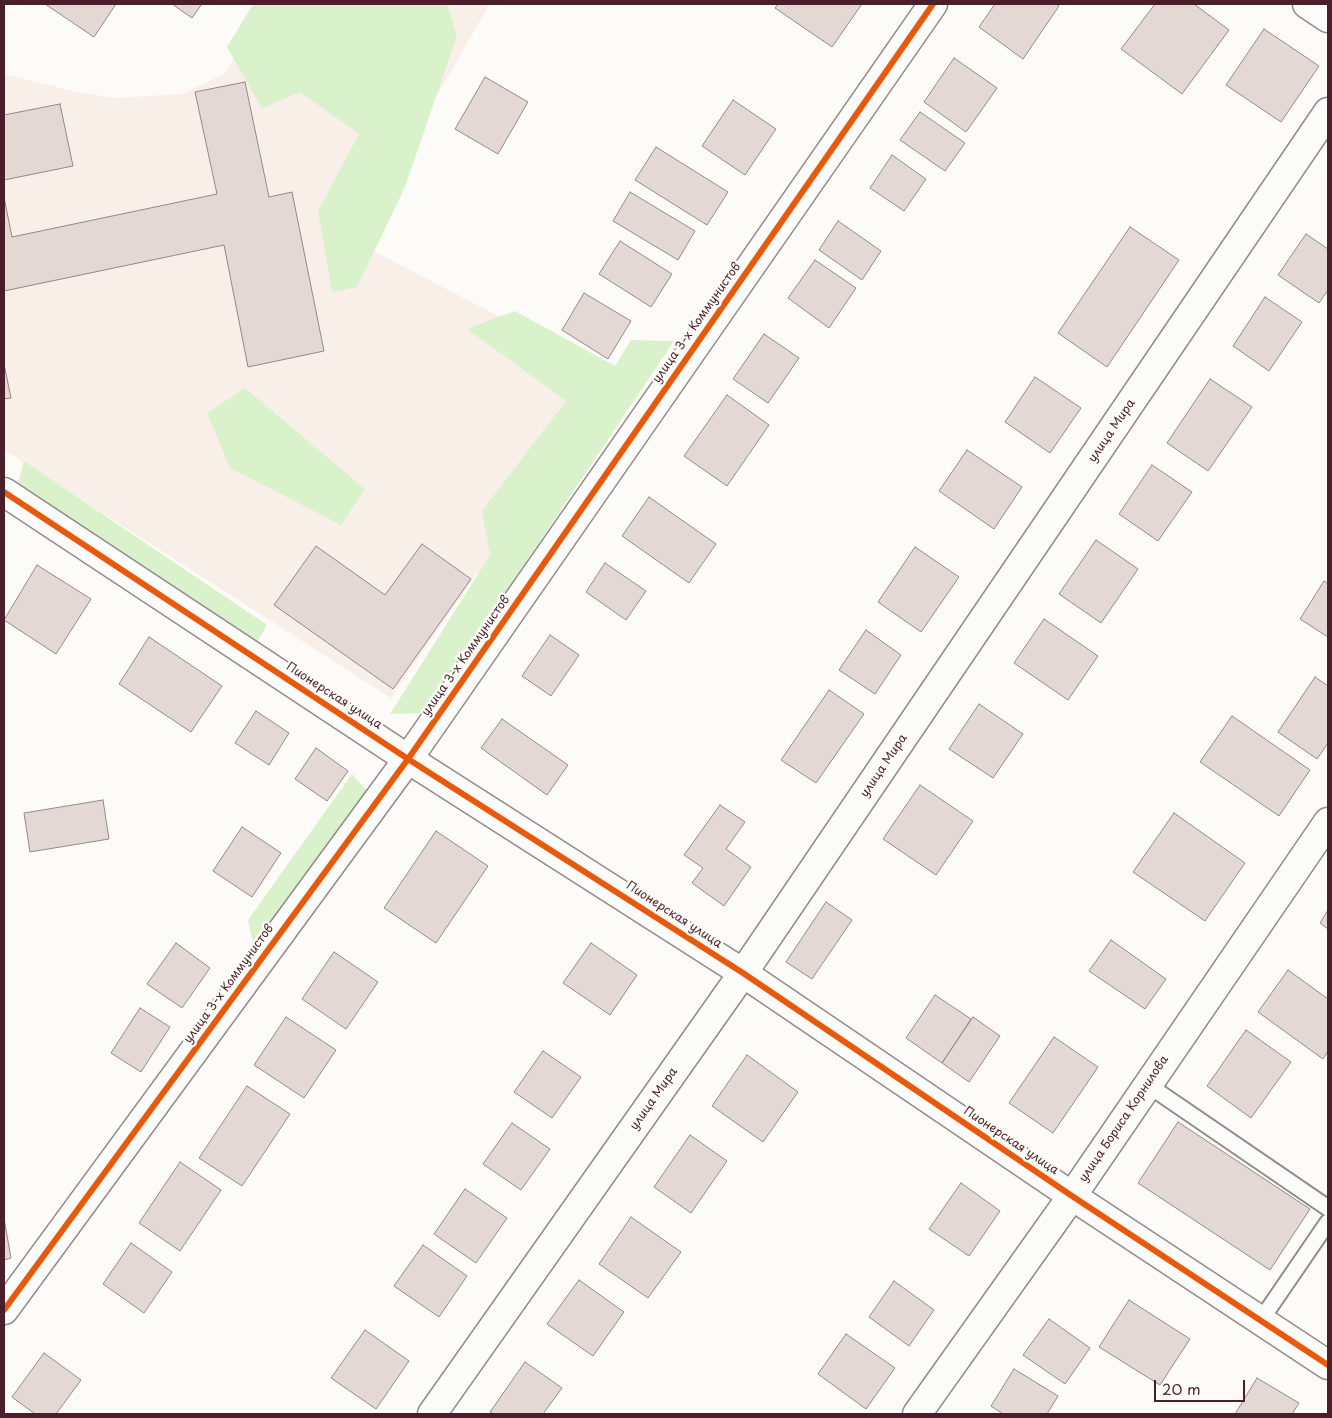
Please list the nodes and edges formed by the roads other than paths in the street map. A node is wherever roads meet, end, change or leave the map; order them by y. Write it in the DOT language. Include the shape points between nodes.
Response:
graph roads {
  1 [pos="933,4"];
  2 [pos="1307,4"];
  3 [pos="1328,18"];
  4 [pos="1328,112"];
  5 [pos="4,492"];
  6 [pos="408,759"];
  7 [pos="1328,822"];
  8 [pos="743,973"];
  9 [pos="1148,1085"];
  10 [pos="1072,1196"];
  11 [pos="1328,1208"];
  12 [pos="1328,1222"];
  13 [pos="4,1310"];
  14 [pos="1261,1320"];
  15 [pos="1328,1365"];
  16 [pos="432,1414"];
  17 [pos="917,1414"];
  1 -- 6 [label="street, улица 3-х Коммунистов"];
  2 -- 3 [label="street"];
  4 -- 8 [label="street, улица Мира"];
  5 -- 6 [label="street, Пионерская улица"];
  6 -- 8 [label="street, Пионерская улица"];
  6 -- 13 [label="street, улица 3-х Коммунистов"];
  7 -- 9 [label="street, улица Бориса Корнилова"];
  8 -- 10 [label="street, Пионерская улица"];
  8 -- 16 [label="street, улица Мира"];
  9 -- 10 [label="street, улица Бориса Корнилова"];
  9 -- 11 [label="lane"];
  10 -- 14 [label="street, Пионерская улица"];
  10 -- 17 [label="street, улица Бориса Корнилова"];
  12 -- 14 [label="lane"];
  14 -- 15 [label="street, Пионерская улица"];
}
